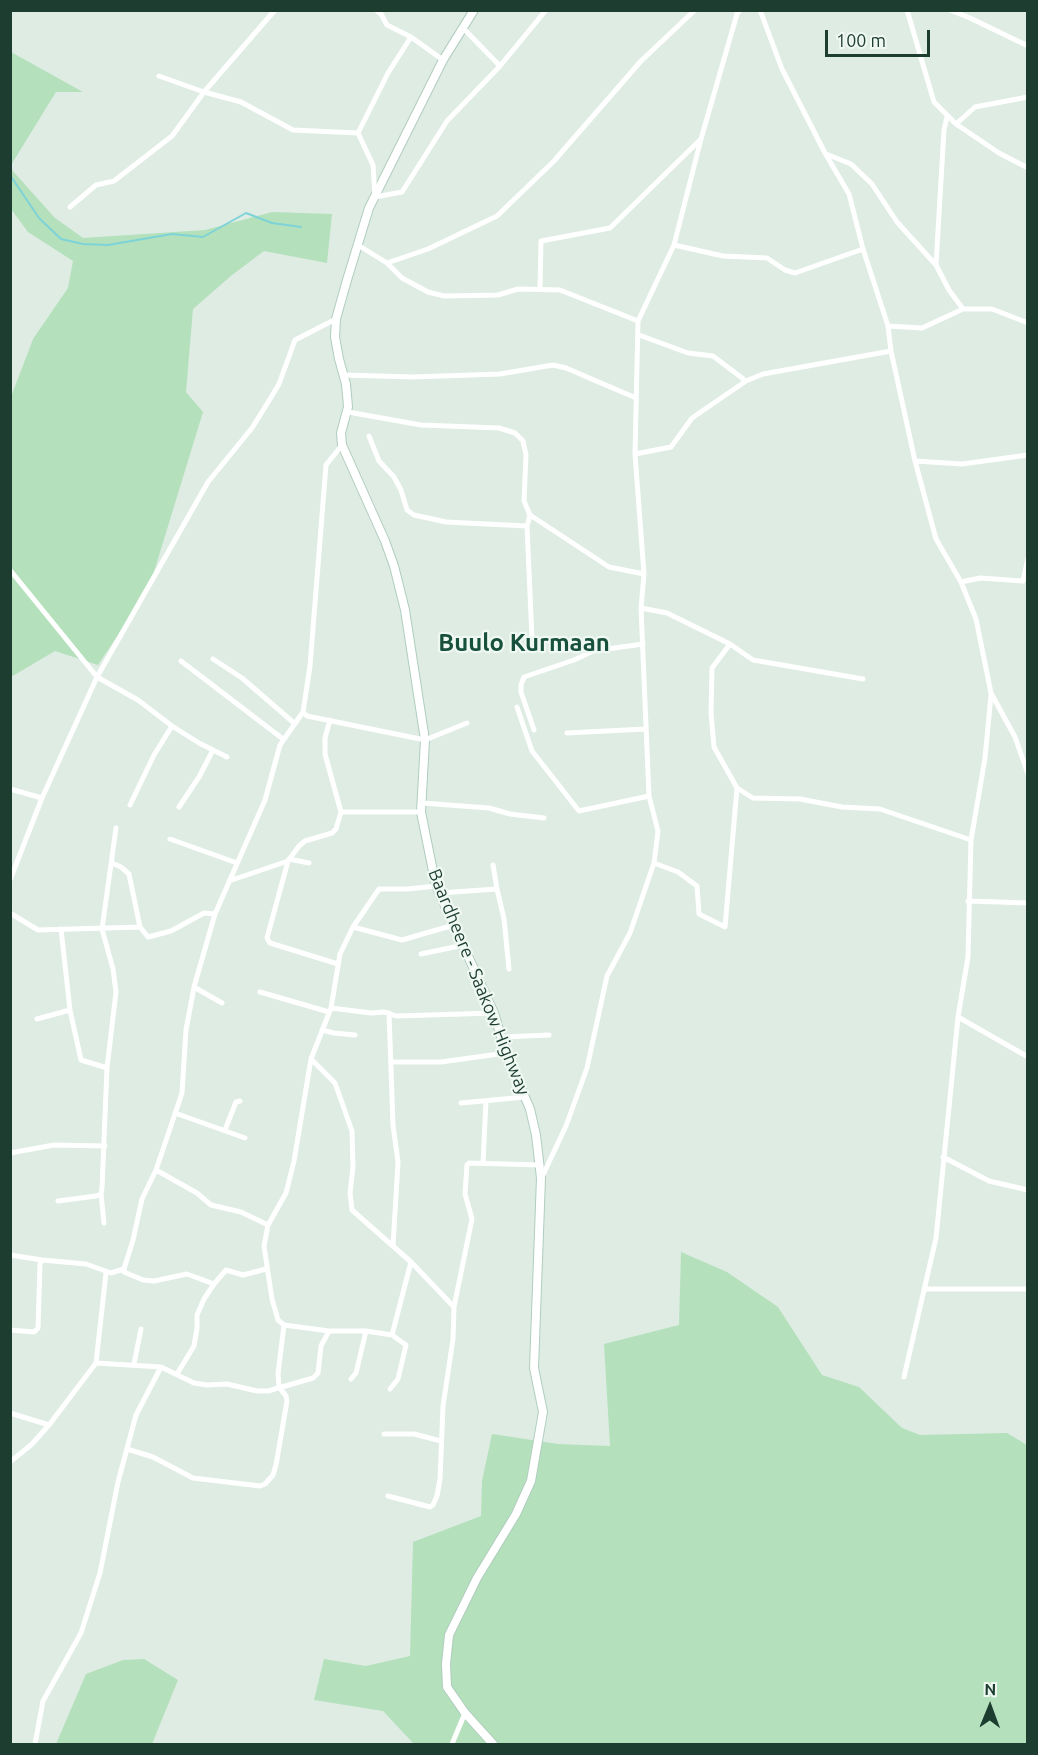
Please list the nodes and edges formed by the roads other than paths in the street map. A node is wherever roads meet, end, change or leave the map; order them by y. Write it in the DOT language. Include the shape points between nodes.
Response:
graph roads {
  1 [pos="275,10"];
  2 [pos="376,10"];
  3 [pos="474,10"];
  4 [pos="546,10"];
  5 [pos="695,10"];
  6 [pos="740,10"];
  7 [pos="760,10"];
  8 [pos="907,10"];
  9 [pos="950,10"];
  10 [pos="463,28"];
  11 [pos="411,37"];
  12 [pos="1028,46"];
  13 [pos="443,60"];
  14 [pos="500,66"];
  15 [pos="159,76"];
  16 [pos="204,92"];
  17 [pos="1028,97"];
  18 [pos="947,117"];
  19 [pos="956,124"];
  20 [pos="358,133"];
  21 [pos="701,139"];
  22 [pos="825,153"];
  23 [pos="1028,168"];
  24 [pos="375,197"];
  25 [pos="70,207"];
  26 [pos="358,245"];
  27 [pos="674,245"];
  28 [pos="863,249"];
  29 [pos="387,263"];
  30 [pos="936,265"];
  31 [pos="540,288"];
  32 [pos="963,309"];
  33 [pos="336,320"];
  34 [pos="638,321"];
  35 [pos="1027,324"];
  36 [pos="888,326"];
  37 [pos="639,335"];
  38 [pos="891,351"];
  39 [pos="344,375"];
  40 [pos="746,381"];
  41 [pos="636,398"];
  42 [pos="348,412"];
  43 [pos="369,436"];
  44 [pos="342,445"];
  45 [pos="635,454"];
  46 [pos="1028,455"];
  47 [pos="915,461"];
  48 [pos="530,515"];
  49 [pos="527,526"];
  50 [pos="1028,558"];
  51 [pos="10,570"];
  52 [pos="644,574"];
  53 [pos="961,582"];
  54 [pos="641,608"];
  55 [pos="532,639"];
  56 [pos="643,644"];
  57 [pos="730,644"];
  58 [pos="213,659"];
  59 [pos="182,661"];
  60 [pos="97,676"];
  61 [pos="863,679"];
  62 [pos="991,693"];
  63 [pos="517,707"];
  64 [pos="303,712"];
  65 [pos="330,720"];
  66 [pos="294,723"];
  67 [pos="467,723"];
  68 [pos="172,726"];
  69 [pos="645,729"];
  70 [pos="534,730"];
  71 [pos="567,733"];
  72 [pos="283,739"];
  73 [pos="424,740"];
  74 [pos="213,750"];
  75 [pos="227,757"];
  76 [pos="1028,774"];
  77 [pos="737,788"];
  78 [pos="10,789"];
  79 [pos="649,796"];
  80 [pos="42,798"];
  81 [pos="130,805"];
  82 [pos="179,807"];
  83 [pos="421,808"];
  84 [pos="341,812"];
  85 [pos="544,818"];
  86 [pos="116,828"];
  87 [pos="170,839"];
  88 [pos="971,840"];
  89 [pos="289,860"];
  90 [pos="112,863"];
  91 [pos="237,863"];
  92 [pos="309,863"];
  93 [pos="654,863"];
  94 [pos="493,865"];
  95 [pos="10,880"];
  96 [pos="230,881"];
  97 [pos="438,889"];
  98 [pos="497,889"];
  99 [pos="968,902"];
  100 [pos="1028,903"];
  101 [pos="10,913"];
  102 [pos="216,914"];
  103 [pos="454,925"];
  104 [pos="140,927"];
  105 [pos="353,927"];
  106 [pos="61,929"];
  107 [pos="102,929"];
  108 [pos="464,945"];
  109 [pos="421,954"];
  110 [pos="338,964"];
  111 [pos="509,969"];
  112 [pos="194,987"];
  113 [pos="260,992"];
  114 [pos="222,1003"];
  115 [pos="70,1010"];
  116 [pos="330,1010"];
  117 [pos="494,1012"];
  118 [pos="389,1013"];
  119 [pos="958,1017"];
  120 [pos="37,1019"];
  121 [pos="322,1030"];
  122 [pos="355,1035"];
  123 [pos="549,1035"];
  124 [pos="501,1037"];
  125 [pos="506,1053"];
  126 [pos="1028,1057"];
  127 [pos="311,1059"];
  128 [pos="391,1062"];
  129 [pos="107,1068"];
  130 [pos="525,1097"];
  131 [pos="240,1101"];
  132 [pos="486,1101"];
  133 [pos="461,1103"];
  134 [pos="175,1113"];
  135 [pos="225,1130"];
  136 [pos="244,1138"];
  137 [pos="105,1146"];
  138 [pos="10,1153"];
  139 [pos="943,1156"];
  140 [pos="483,1163"];
  141 [pos="540,1165"];
  142 [pos="156,1170"];
  143 [pos="542,1178"];
  144 [pos="1028,1190"];
  145 [pos="101,1194"];
  146 [pos="58,1201"];
  147 [pos="104,1223"];
  148 [pos="268,1225"];
  149 [pos="393,1246"];
  150 [pos="10,1256"];
  151 [pos="42,1260"];
  152 [pos="411,1262"];
  153 [pos="124,1269"];
  154 [pos="266,1269"];
  155 [pos="106,1273"];
  156 [pos="214,1284"];
  157 [pos="924,1289"];
  158 [pos="1028,1289"];
  159 [pos="454,1307"];
  160 [pos="284,1325"];
  161 [pos="141,1329"];
  162 [pos="10,1330"];
  163 [pos="329,1331"];
  164 [pos="366,1331"];
  165 [pos="392,1335"];
  166 [pos="96,1363"];
  167 [pos="134,1364"];
  168 [pos="161,1368"];
  169 [pos="177,1374"];
  170 [pos="904,1377"];
  171 [pos="351,1379"];
  172 [pos="279,1387"];
  173 [pos="390,1389"];
  174 [pos="10,1413"];
  175 [pos="49,1425"];
  176 [pos="384,1434"];
  177 [pos="441,1441"];
  178 [pos="127,1449"];
  179 [pos="10,1462"];
  180 [pos="388,1497"];
  181 [pos="465,1713"];
  182 [pos="35,1744"];
  183 [pos="452,1744"];
  184 [pos="493,1744"];
  1 -- 16 [label="street"];
  2 -- 11 [label="street" via="387,25"];
  3 -- 10 [label="main road"];
  4 -- 14 [label="street"];
  5 -- 29 [label="street" via="641,61 554,161 497,216 428,249"];
  6 -- 21 [label="street"];
  7 -- 22 [label="street" via="782,69"];
  8 -- 18 [label="street" via="934,102"];
  9 -- 12 [label="street"];
  10 -- 13 [label="main road"];
  10 -- 14 [label="street"];
  11 -- 13 [label="street"];
  11 -- 20 [label="street" via="388,72"];
  13 -- 24 [label="main road"];
  14 -- 24 [label="street" via="447,121 402,192"];
  15 -- 16 [label="street"];
  16 -- 20 [label="street" via="241,102 293,130"];
  16 -- 25 [label="street" via="172,136 114,181 96,185"];
  17 -- 19 [label="street" via="975,107"];
  18 -- 19 [label="street"];
  18 -- 30 [label="street"];
  19 -- 23 [label="street"];
  20 -- 24 [label="street" via="373,165"];
  21 -- 27 [label="street"];
  21 -- 31 [label="street" via="610,228 541,241"];
  22 -- 28 [label="street" via="849,194"];
  22 -- 30 [label="street" via="851,164 872,184 897,222"];
  24 -- 26 [label="main road"];
  26 -- 29 [label="street"];
  26 -- 33 [label="main road"];
  27 -- 28 [label="street" via="723,256 766,258 795,273"];
  27 -- 34 [label="street"];
  28 -- 36 [label="street"];
  29 -- 31 [label="street" via="402,278 444,296 498,295"];
  30 -- 32 [label="street"];
  31 -- 34 [label="street" via="560,290"];
  32 -- 35 [label="street" via="992,309"];
  32 -- 36 [label="street" via="922,328"];
  33 -- 39 [label="main road"];
  33 -- 60 [label="street" via="295,340 279,384 252,428 208,482"];
  34 -- 37 [label="street"];
  36 -- 38 [label="street"];
  37 -- 40 [label="street" via="688,353 713,356"];
  37 -- 41 [label="street"];
  38 -- 40 [label="street" via="763,374"];
  38 -- 47 [label="street"];
  39 -- 41 [label="street" via="489,374 553,365"];
  39 -- 42 [label="main road"];
  40 -- 45 [label="street" via="692,418 671,447"];
  41 -- 45 [label="street"];
  42 -- 44 [label="main road" via="341,433"];
  42 -- 48 [label="street" via="421,425 499,428 515,433 526,454 524,501"];
  43 -- 49 [label="street" via="379,461 394,477 407,510 414,515 446,522"];
  44 -- 64 [label="street" via="326,465"];
  44 -- 73 [label="main road, Baardheere - Saakow Highway" via="394,566 405,610"];
  45 -- 52 [label="street"];
  46 -- 47 [label="street" via="962,464"];
  47 -- 53 [label="street" via="936,539"];
  48 -- 49 [label="street"];
  48 -- 52 [label="street" via="609,567"];
  49 -- 55 [label="street"];
  50 -- 53 [label="street" via="1023,581 980,578"];
  51 -- 60 [label="street"];
  52 -- 54 [label="street"];
  53 -- 62 [label="street" via="976,619"];
  54 -- 56 [label="street"];
  54 -- 57 [label="street" via="667,613"];
  56 -- 69 [label="street"];
  56 -- 70 [label="street" via="592,651 524,677 521,692"];
  57 -- 61 [label="street" via="753,660"];
  57 -- 77 [label="street" via="712,668 711,713 714,747"];
  58 -- 66 [label="street" via="242,678"];
  59 -- 72 [label="street"];
  60 -- 68 [label="street"];
  60 -- 80 [label="street"];
  62 -- 76 [label="street" via="1016,737"];
  62 -- 88 [label="street"];
  63 -- 79 [label="street" via="532,750 579,811"];
  64 -- 65 [label="street"];
  64 -- 66 [label="street"];
  65 -- 73 [label="street"];
  65 -- 84 [label="street" via="325,754"];
  66 -- 72 [label="street"];
  67 -- 73 [label="street"];
  68 -- 74 [label="street"];
  68 -- 81 [label="street"];
  69 -- 71 [label="street"];
  69 -- 79 [label="street"];
  72 -- 91 [label="street" via="265,800"];
  73 -- 83 [label="main road, Baardheere - Saakow Highway"];
  74 -- 75 [label="street"];
  74 -- 82 [label="street"];
  77 -- 88 [label="street" via="753,798 800,799 880,809"];
  77 -- 93 [label="street" via="725,927 699,914 697,886 678,872"];
  78 -- 80 [label="street"];
  79 -- 93 [label="street" via="658,831"];
  80 -- 95 [label="street"];
  83 -- 84 [label="street"];
  83 -- 85 [label="street" via="489,808"];
  83 -- 97 [label="main road, Baardheere - Saakow Highway"];
  84 -- 89 [label="street" via="336,829 304,841"];
  86 -- 90 [label="street"];
  87 -- 91 [label="street"];
  88 -- 99 [label="street"];
  89 -- 92 [label="street"];
  89 -- 96 [label="street"];
  89 -- 110 [label="street" via="267,938 270,943"];
  90 -- 104 [label="street" via="129,874"];
  90 -- 107 [label="street"];
  91 -- 96 [label="street"];
  93 -- 143 [label="street" via="630,933 607,976 587,1068"];
  94 -- 98 [label="street"];
  96 -- 102 [label="street"];
  97 -- 98 [label="street"];
  97 -- 103 [label="main road, Baardheere - Saakow Highway"];
  97 -- 105 [label="street" via="379,889"];
  98 -- 111 [label="street"];
  99 -- 100 [label="street"];
  99 -- 119 [label="street" via="968,957"];
  101 -- 106 [label="street" via="39,930"];
  102 -- 104 [label="street" via="204,913 171,931 150,937"];
  102 -- 112 [label="street"];
  103 -- 105 [label="street" via="402,940"];
  103 -- 108 [label="main road, Baardheere - Saakow Highway"];
  104 -- 107 [label="street"];
  105 -- 110 [label="street"];
  106 -- 107 [label="street"];
  106 -- 115 [label="street"];
  107 -- 129 [label="street" via="116,992"];
  108 -- 109 [label="street"];
  108 -- 117 [label="main road, Baardheere - Saakow Highway"];
  110 -- 116 [label="street"];
  112 -- 114 [label="street"];
  112 -- 134 [label="street" via="186,1030 182,1093"];
  113 -- 116 [label="street"];
  115 -- 120 [label="street"];
  115 -- 129 [label="street" via="81,1060"];
  116 -- 118 [label="street"];
  116 -- 121 [label="street"];
  117 -- 118 [label="street" via="414,1016"];
  117 -- 124 [label="main road, Baardheere - Saakow Highway"];
  118 -- 128 [label="street"];
  119 -- 126 [label="street"];
  119 -- 139 [label="street"];
  121 -- 122 [label="street"];
  121 -- 127 [label="street"];
  123 -- 124 [label="street"];
  124 -- 125 [label="main road, Baardheere - Saakow Highway"];
  125 -- 128 [label="street" via="441,1062"];
  125 -- 130 [label="main road, Baardheere - Saakow Highway"];
  127 -- 148 [label="street" via="286,1193"];
  127 -- 149 [label="street" via="335,1083 352,1131 352,1210"];
  128 -- 149 [label="street" via="398,1162"];
  129 -- 137 [label="street"];
  130 -- 132 [label="street"];
  130 -- 141 [label="main road, Baardheere - Saakow Highway"];
  131 -- 135 [label="street" via="236,1102"];
  132 -- 133 [label="street"];
  132 -- 140 [label="street"];
  134 -- 135 [label="street"];
  134 -- 142 [label="street"];
  135 -- 136 [label="street"];
  137 -- 138 [label="street" via="54,1145"];
  137 -- 145 [label="street"];
  139 -- 144 [label="street" via="989,1181"];
  139 -- 157 [label="street" via="936,1238"];
  140 -- 141 [label="street"];
  140 -- 159 [label="street" via="469,1162 466,1168 465,1194 472,1219"];
  141 -- 143 [label="main road, Baardheere - Saakow Highway"];
  142 -- 148 [label="street" via="211,1205 241,1212"];
  142 -- 153 [label="street" via="142,1199"];
  143 -- 181 [label="main road, Baardheere - Saakow Highway" via="534,1368 543,1412 541,1430 526,1497 477,1578 449,1635 447,1687"];
  145 -- 146 [label="street"];
  145 -- 147 [label="street"];
  148 -- 154 [label="street" via="264,1246"];
  149 -- 152 [label="street"];
  150 -- 151 [label="street"];
  151 -- 155 [label="street" via="86,1264"];
  151 -- 162 [label="street" via="38,1328 34,1332"];
  152 -- 159 [label="street"];
  152 -- 165 [label="street"];
  153 -- 155 [label="street"];
  153 -- 156 [label="street" via="143,1280 187,1274"];
  154 -- 156 [label="street" via="243,1275 226,1270"];
  154 -- 160 [label="street" via="278,1320"];
  155 -- 166 [label="street"];
  156 -- 169 [label="street" via="199,1310 194,1346"];
  157 -- 158 [label="street"];
  157 -- 170 [label="street"];
  159 -- 177 [label="street"];
  160 -- 163 [label="street"];
  160 -- 172 [label="street"];
  161 -- 167 [label="street"];
  163 -- 164 [label="street"];
  163 -- 172 [label="street" via="313,1378"];
  164 -- 165 [label="street"];
  164 -- 171 [label="street"];
  165 -- 173 [label="street" via="406,1345 398,1380"];
  166 -- 167 [label="street"];
  166 -- 175 [label="street"];
  167 -- 168 [label="street"];
  168 -- 169 [label="street"];
  168 -- 178 [label="street" via="136,1415"];
  169 -- 172 [label="street" via="207,1385 227,1384 257,1391"];
  172 -- 178 [label="street" via="287,1401 276,1465 265,1485 193,1478 153,1456"];
  174 -- 175 [label="street"];
  175 -- 179 [label="street"];
  176 -- 177 [label="street" via="414,1434"];
  177 -- 180 [label="street" via="440,1479 433,1505"];
  178 -- 182 [label="street" via="100,1573 81,1633 43,1701"];
  181 -- 183 [label="street"];
  181 -- 184 [label="main road, Baardheere - Saakow Highway"];
}
